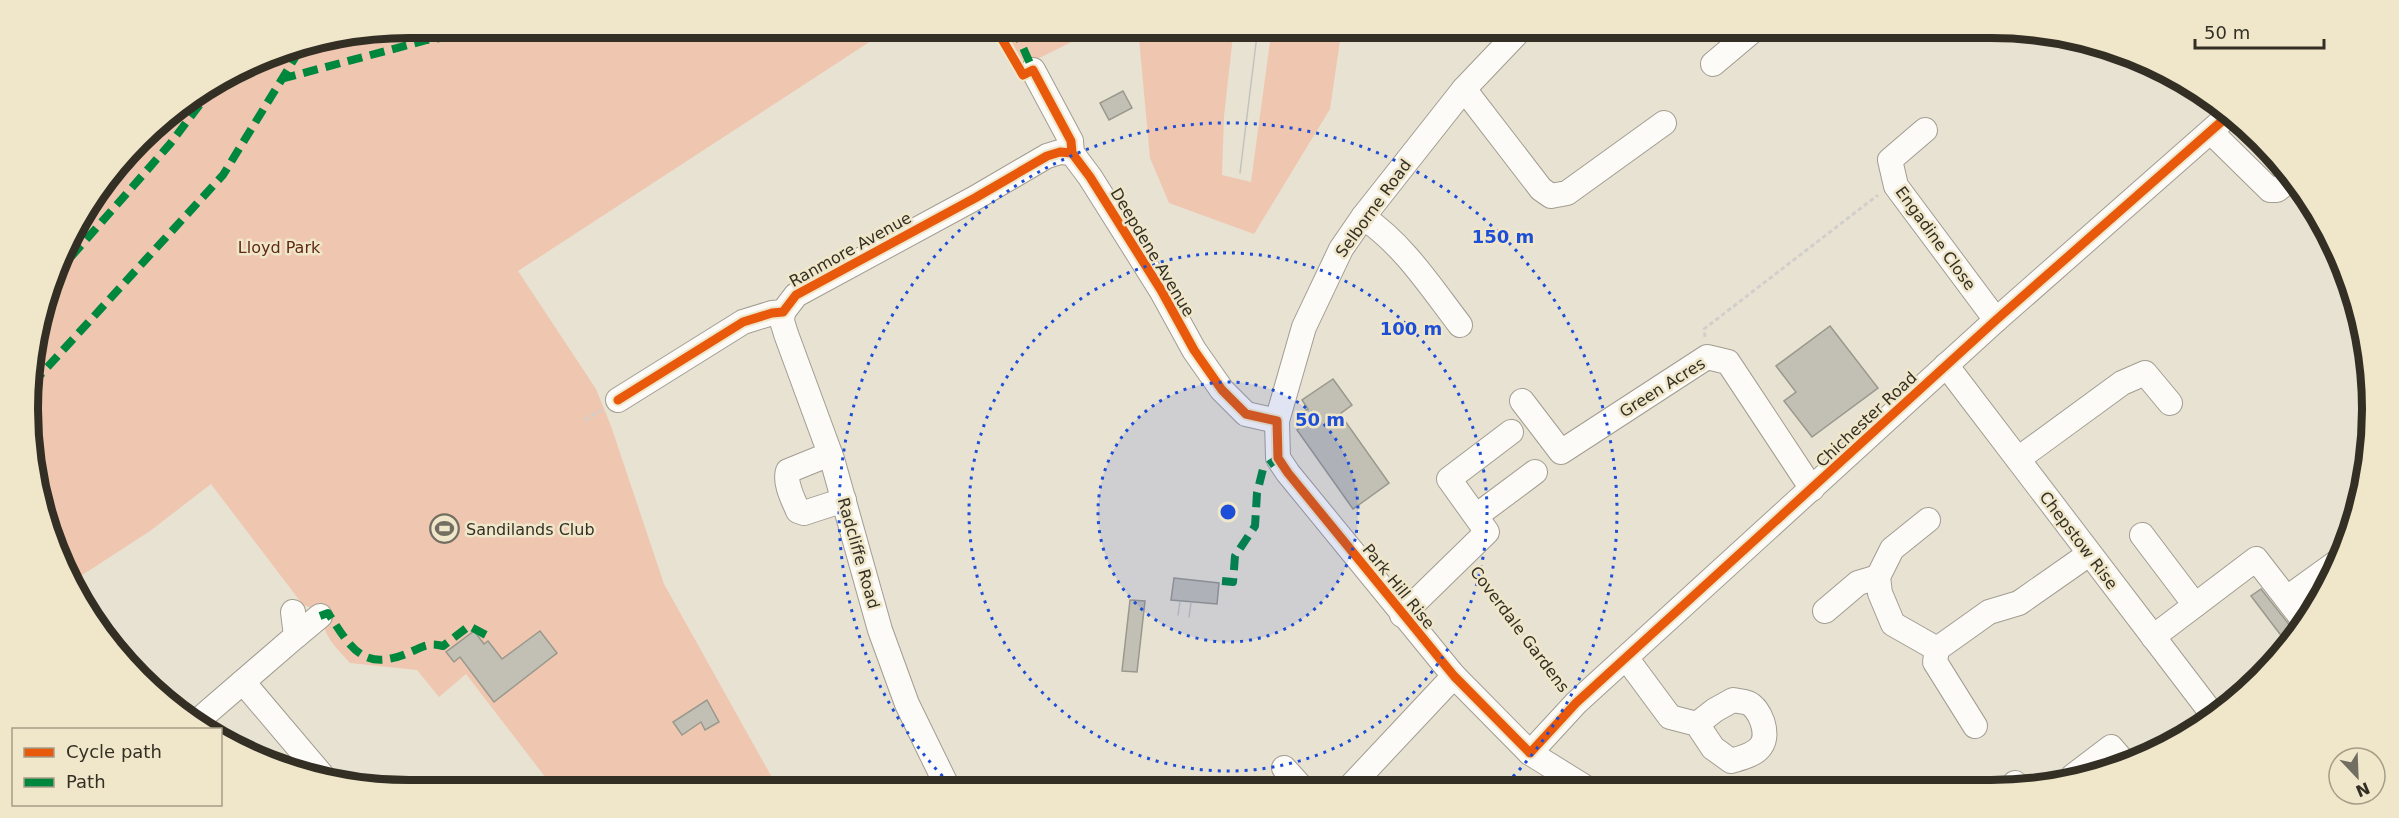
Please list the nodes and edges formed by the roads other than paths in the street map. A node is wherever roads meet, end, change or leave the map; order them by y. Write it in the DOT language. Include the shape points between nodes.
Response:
graph roads {
  1 [pos="1513,38"];
  2 [pos="1744,38"];
  3 [pos="1713,64"];
  4 [pos="1033,70"];
  5 [pos="1464,89"];
  6 [pos="2223,120"];
  7 [pos="1664,123"];
  8 [pos="1925,130"];
  9 [pos="2211,132"];
  10 [pos="1072,153"];
  11 [pos="2285,183"];
  12 [pos="1363,217"];
  13 [pos="783,312"];
  14 [pos="1996,320"];
  15 [pos="1460,325"];
  16 [pos="1946,365"];
  17 [pos="618,400"];
  18 [pos="1522,401"];
  19 [pos="2170,403"];
  20 [pos="1277,421"];
  21 [pos="1511,432"];
  22 [pos="830,454"];
  23 [pos="2018,459"];
  24 [pos="1535,472"];
  25 [pos="1812,489"];
  26 [pos="844,500"];
  27 [pos="1476,516"];
  28 [pos="1928,520"];
  29 [pos="2142,535"];
  30 [pos="2089,554"];
  31 [pos="2324,572"];
  32 [pos="1878,577"];
  33 [pos="2287,598"];
  34 [pos="2195,604"];
  35 [pos="1825,611"];
  36 [pos="1402,615"];
  37 [pos="2299,615"];
  38 [pos="320,616"];
  39 [pos="2153,637"];
  40 [pos="1937,650"];
  41 [pos="1627,659"];
  42 [pos="1454,676"];
  43 [pos="243,682"];
  44 [pos="2209,709"];
  45 [pos="202,717"];
  46 [pos="1697,724"];
  47 [pos="1975,726"];
  48 [pos="1530,753"];
  49 [pos="2120,757"];
  50 [pos="1284,768"];
  51 [pos="316,769"];
  52 [pos="2083,769"];
  53 [pos="944,780"];
  54 [pos="1295,780"];
  55 [pos="1356,780"];
  56 [pos="1574,780"];
  1 -- 5 [label="street, Selborne Road"];
  2 -- 3 [label="street"];
  4 -- 10 [label="street, Deepdene Avenue" via="1071,141"];
  5 -- 7 [label="street" via="1541,189 1551,196 1567,193"];
  5 -- 12 [label="street, Selborne Road"];
  6 -- 9 [label="street, Chichester Road"];
  8 -- 14 [label="street, Engadine Close" via="1890,160 1896,186"];
  9 -- 11 [label="street" via="2270,190"];
  9 -- 14 [label="street, Chichester Road"];
  10 -- 13 [label="street, Ranmore Avenue" via="1047,156 796,295"];
  10 -- 20 [label="street, Deepdene Avenue" via="1222,390 1246,414"];
  12 -- 15 [label="street" via="1393,239"];
  12 -- 20 [label="street, Selborne Road" via="1341,249 1304,327"];
  13 -- 17 [label="street, Ranmore Avenue" via="743,322"];
  13 -- 22 [label="street, Radcliffe Road" via="789,345"];
  14 -- 16 [label="street, Chichester Road"];
  16 -- 23 [label="street, Chepstow Rise"];
  16 -- 25 [label="street, Chichester Road"];
  18 -- 25 [label="street, Green Acres" via="1561,452 1707,357 1728,362"];
  19 -- 23 [label="street" via="2145,373 2122,383"];
  20 -- 36 [label="street, Park Hill Rise" via="1278,458 1287,473"];
  21 -- 27 [label="street" via="1449,479"];
  22 -- 26 [label="street, Radcliffe Road"];
  22 -- 26 [label="street" via="788,471 786,476 798,511 804,513"];
  23 -- 30 [label="street, Chepstow Rise"];
  24 -- 27 [label="street"];
  25 -- 41 [label="street, Chichester Road"];
  26 -- 53 [label="street, Radcliffe Road" via="884,641 907,704"];
  27 -- 36 [label="street, Coverdale Gardens" via="1487,532"];
  28 -- 32 [label="street" via="1892,549"];
  29 -- 34 [label="street"];
  30 -- 39 [label="street, Chepstow Rise"];
  30 -- 40 [label="street" via="2019,603 1989,612"];
  31 -- 33 [label="street"];
  32 -- 35 [label="street" via="1858,583"];
  32 -- 40 [label="street" via="1893,624"];
  33 -- 34 [label="street" via="2256,559"];
  33 -- 37 [label="street"];
  34 -- 39 [label="street"];
  36 -- 42 [label="street, Park Hill Rise"];
  38 -- 43 [label="street" via="295,624"];
  39 -- 44 [label="street, Chepstow Rise"];
  40 -- 47 [label="street" via="1935,663"];
  41 -- 46 [label="street" via="1670,717"];
  41 -- 48 [label="street, Chichester Road" via="1576,703"];
  42 -- 48 [label="street, Park Hill Rise"];
  42 -- 55 [label="street"];
  43 -- 45 [label="street"];
  43 -- 51 [label="street"];
  48 -- 56 [label="street, Park Hill Rise"];
  49 -- 52 [label="street" via="2111,747"];
  50 -- 54 [label="street"];
}
